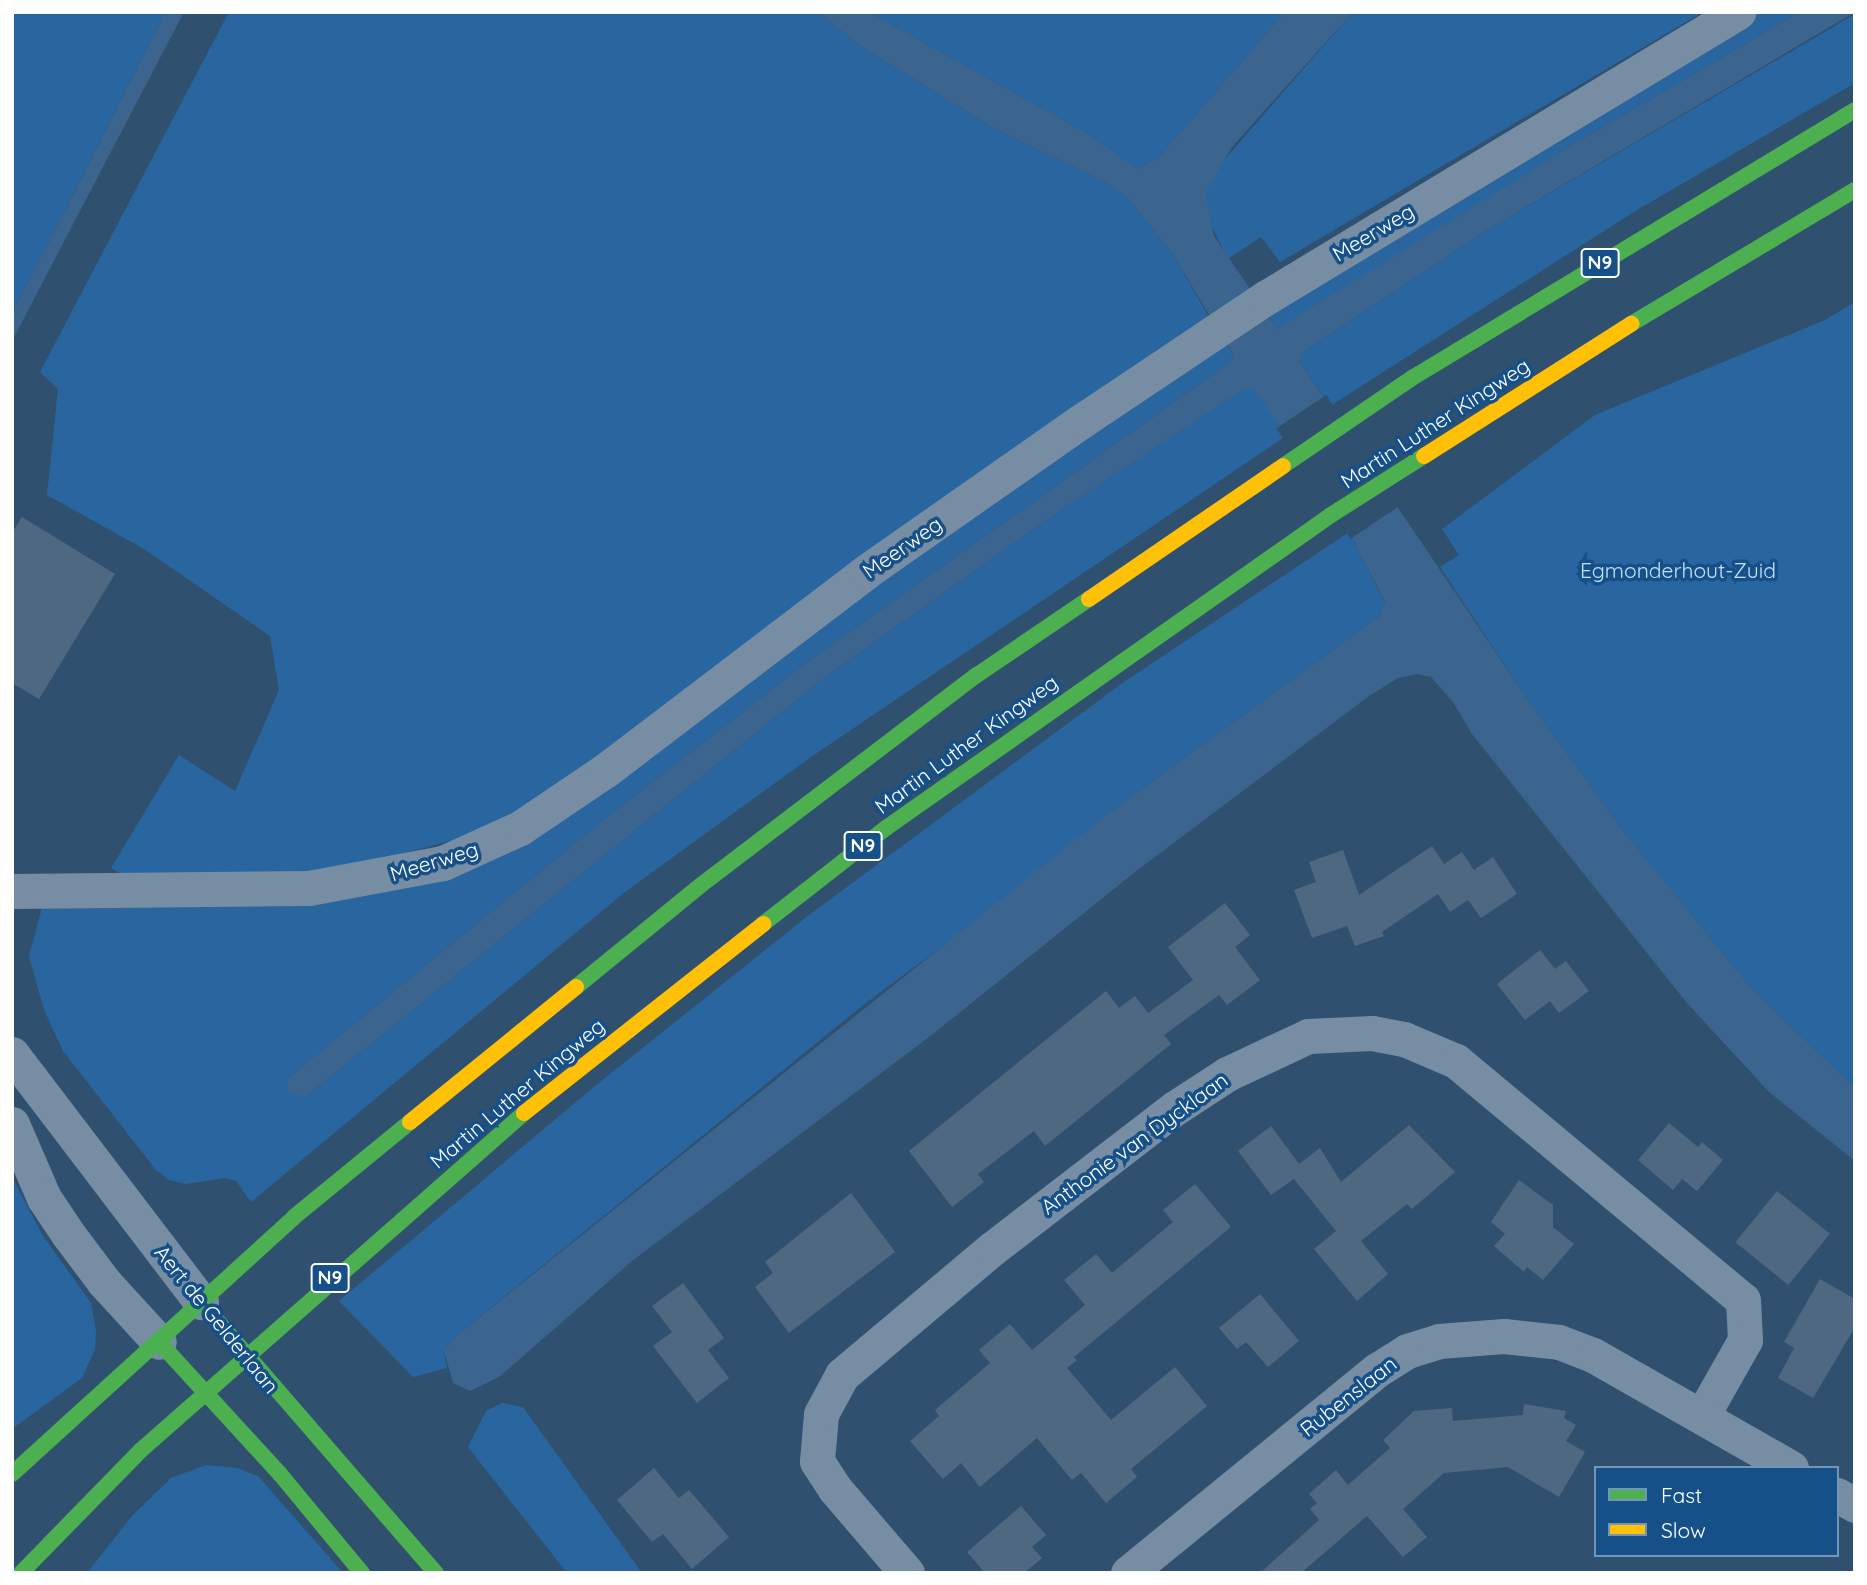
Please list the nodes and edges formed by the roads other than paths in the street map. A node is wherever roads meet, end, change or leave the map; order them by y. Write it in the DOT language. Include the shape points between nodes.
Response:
graph roads {
  1 [pos="1738,12"];
  2 [pos="1855,110"];
  3 [pos="1855,190"];
  4 [pos="12,891"];
  5 [pos="12,1054"];
  6 [pos="12,1124"];
  7 [pos="201,1302"];
  8 [pos="159,1342"];
  9 [pos="245,1354"];
  10 [pos="205,1393"];
  11 [pos="1702,1416"];
  12 [pos="1788,1466"];
  13 [pos="12,1474"];
  14 [pos="1839,1496"];
  15 [pos="1855,1505"];
  16 [pos="21,1573"];
  17 [pos="362,1573"];
  18 [pos="436,1573"];
  19 [pos="906,1573"];
  20 [pos="1128,1573"];
  1 -- 4 [label="street, Meerweg" via="1267,297 867,571 561,804 481,848 403,873 309,888"];
  2 -- 7 [label="main road, Martin Luther Kingweg / N9" via="1348,420 977,675 701,885 286,1224"];
  3 -- 9 [label="main road, Martin Luther Kingweg / N9" via="1655,308 1387,478 981,758 565,1079"];
  5 -- 7 [label="street, Aert de Gelderlaan"];
  6 -- 8 [label="street" via="44,1198 68,1234"];
  7 -- 8 [label="main road, Martin Luther Kingweg / N9"];
  7 -- 9 [label="main road, Aert de Gelderlaan"];
  8 -- 10 [label="main road"];
  8 -- 13 [label="main road, Martin Luther Kingweg / N9"];
  9 -- 10 [label="main road, Martin Luther Kingweg / N9"];
  9 -- 18 [label="main road, Aert de Gelderlaan"];
  10 -- 16 [label="main road, Martin Luther Kingweg / N9" via="140,1451"];
  10 -- 17 [label="main road"];
  11 -- 12 [label="street, Rubenslaan"];
  11 -- 19 [label="street, Anthonie van Dycklaan" via="1745,1340 1743,1300 1456,1061 1404,1039 1372,1033 1307,1037 1227,1074 1175,1108 993,1248 842,1375 821,1414 817,1461"];
  11 -- 20 [label="street, Rubenslaan" via="1593,1355 1559,1342 1504,1336 1439,1341 1407,1351 1377,1370"];
  14 -- 15 [label="street"];
}
